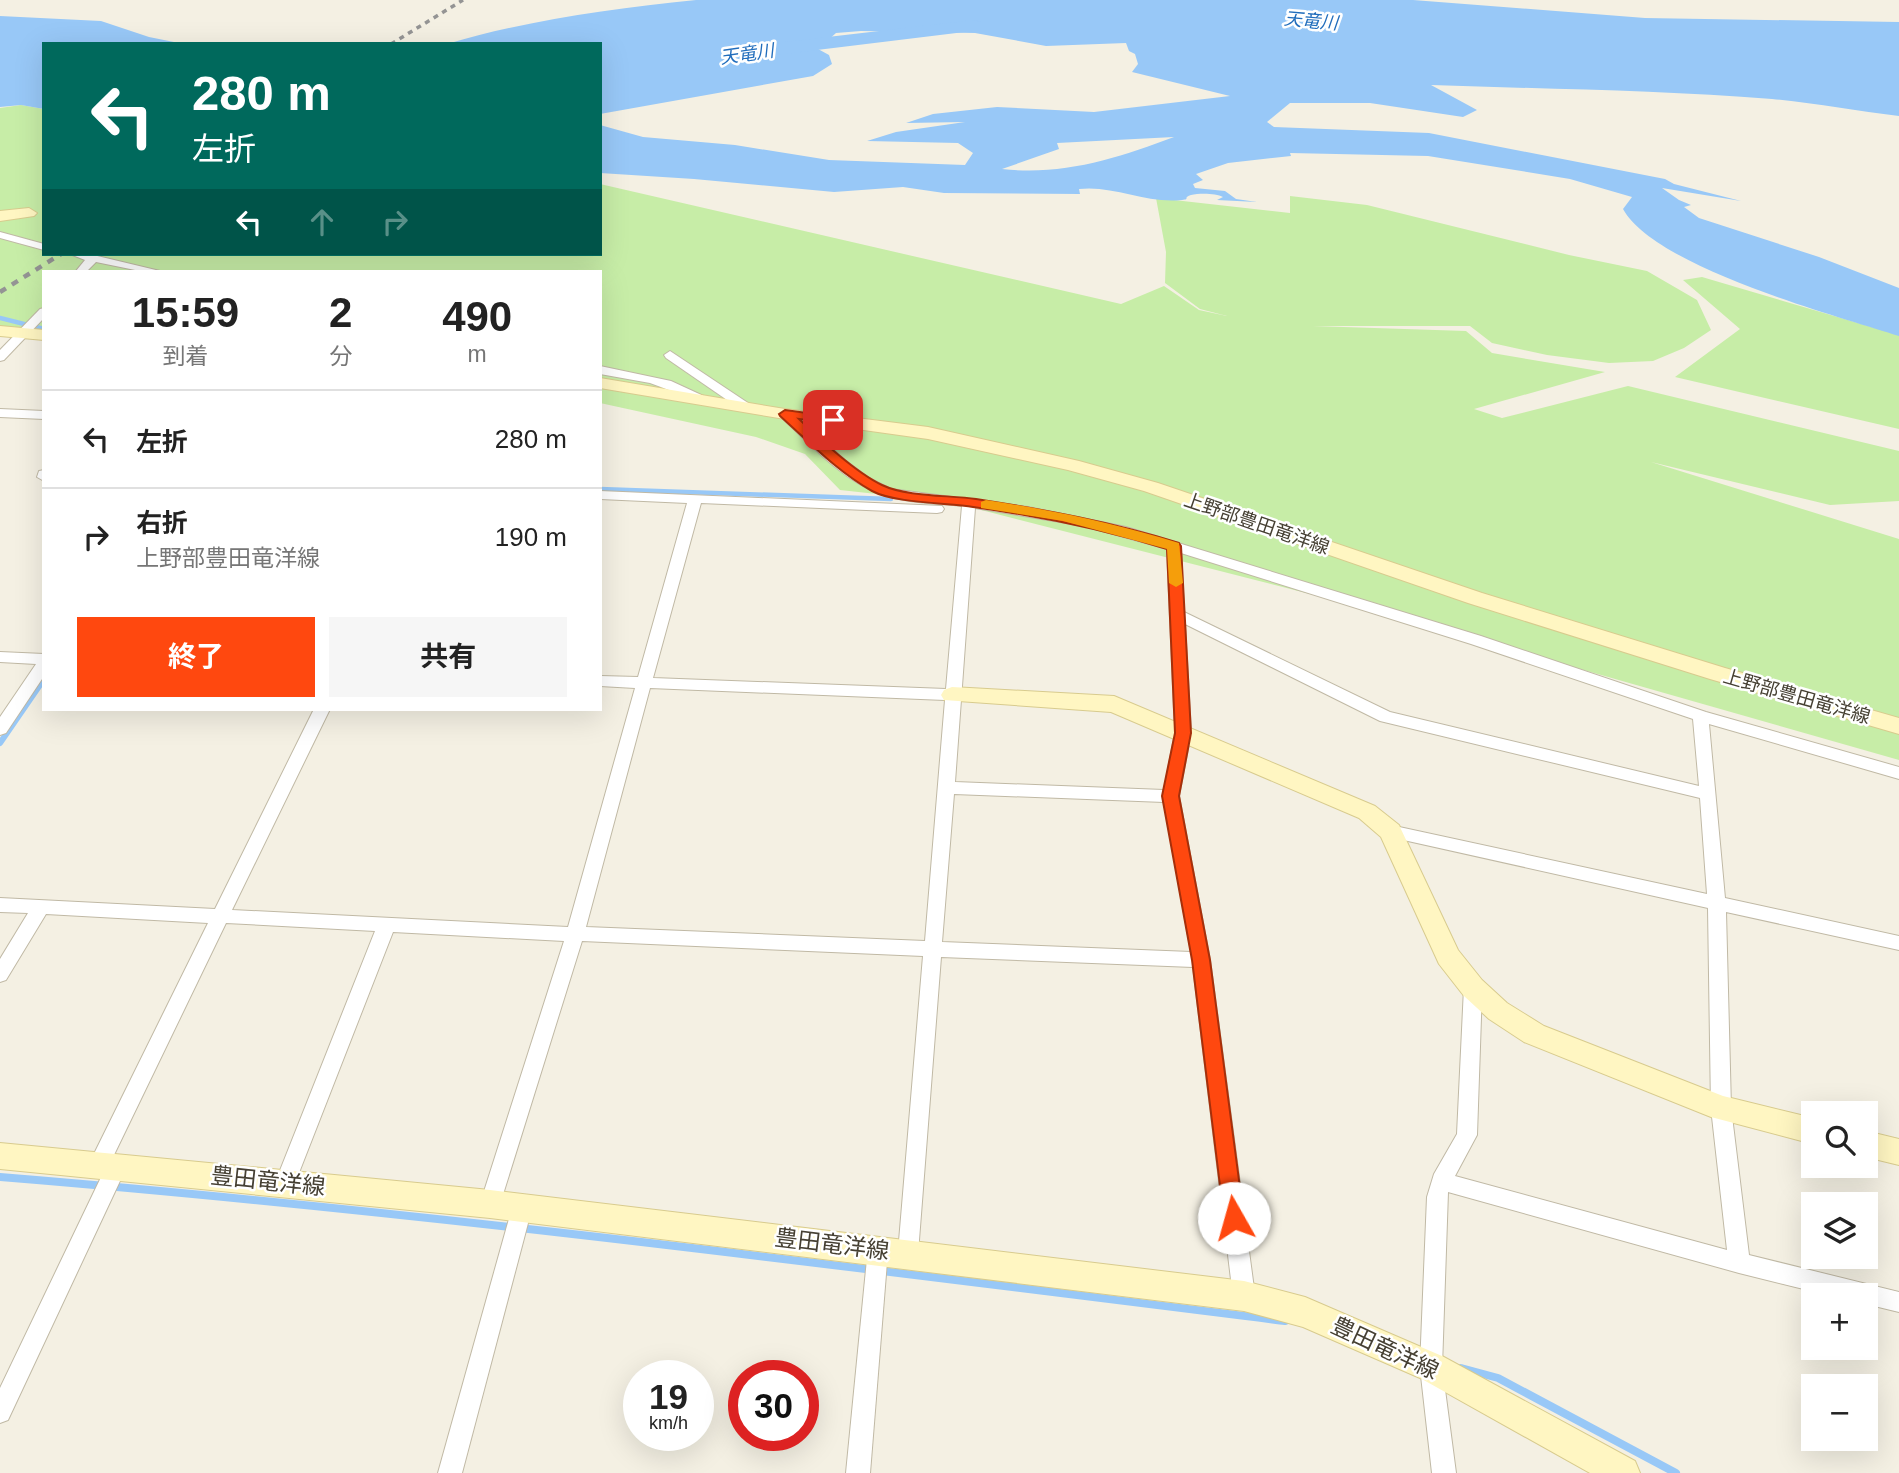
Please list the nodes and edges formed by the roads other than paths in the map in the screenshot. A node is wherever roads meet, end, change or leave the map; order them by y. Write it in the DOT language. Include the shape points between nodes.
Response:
graph roads {
  1 [pos="29,214"];
  2 [pos="0,216"];
  3 [pos="0,235"];
  4 [pos="42,246"];
  5 [pos="84,256"];
  6 [pos="93,258"];
  7 [pos="82,270"];
  8 [pos="149,270"];
  9 [pos="42,312"];
  10 [pos="0,331"];
  11 [pos="20,335"];
  12 [pos="42,335"];
  13 [pos="670,355"];
  14 [pos="0,356"];
  15 [pos="602,370"];
  16 [pos="602,383"];
  17 [pos="704,399"];
  18 [pos="747,408"];
  19 [pos="0,413"];
  20 [pos="785,414"];
  21 [pos="42,415"];
  22 [pos="602,495"];
  23 [pos="695,499"];
  24 [pos="968,506"];
  25 [pos="1174,546"];
  26 [pos="1177,614"];
  27 [pos="0,657"];
  28 [pos="42,662"];
  29 [pos="42,665"];
  30 [pos="602,681"];
  31 [pos="646,683"];
  32 [pos="952,695"];
  33 [pos="321,711"];
  34 [pos="1701,716"];
  35 [pos="1899,726"];
  36 [pos="0,729"];
  37 [pos="1183,733"];
  38 [pos="1899,773"];
  39 [pos="945,788"];
  40 [pos="1708,794"];
  41 [pos="1171,796"];
  42 [pos="1390,831"];
  43 [pos="1717,904"];
  44 [pos="0,905"];
  45 [pos="41,907"];
  46 [pos="219,916"];
  47 [pos="387,924"];
  48 [pos="575,934"];
  49 [pos="1899,943"];
  50 [pos="933,949"];
  51 [pos="1201,960"];
  52 [pos="0,975"];
  53 [pos="1473,988"];
  54 [pos="1721,1108"];
  55 [pos="1801,1128"];
  56 [pos="1878,1147"];
  57 [pos="1899,1152"];
  58 [pos="0,1156"];
  59 [pos="108,1165"];
  60 [pos="1441,1181"];
  61 [pos="285,1183"];
  62 [pos="490,1203"];
  63 [pos="522,1208"];
  64 [pos="878,1249"];
  65 [pos="908,1253"];
  66 [pos="1739,1263"];
  67 [pos="1244,1296"];
  68 [pos="1899,1302"];
  69 [pos="1431,1367"];
  70 [pos="0,1412"];
  71 [pos="450,1473"];
  72 [pos="858,1473"];
  73 [pos="1444,1473"];
  74 [pos="1623,1473"];
  1 -- 2 [label="street"];
  3 -- 4 [label="street"];
  5 -- 6 [label="street"];
  6 -- 7 [label="street"];
  6 -- 8 [label="street"];
  9 -- 11 [label="street"];
  10 -- 11 [label="main road"];
  11 -- 12 [label="main road"];
  11 -- 14 [label="street"];
  13 -- 18 [label="street"];
  15 -- 17 [label="street" via="679,385"];
  16 -- 17 [label="main road, 上野部豊田竜洋線"];
  17 -- 18 [label="main road, 上野部豊田竜洋線"];
  18 -- 20 [label="main road, 上野部豊田竜洋線"];
  19 -- 21 [label="street"];
  20 -- 24 [label="street" via="878,489"];
  20 -- 35 [label="main road, 上野部豊田竜洋線" via="928,433 1151,486 1475,598"];
  22 -- 23 [label="street"];
  23 -- 24 [label="street"];
  23 -- 31 [label="street"];
  24 -- 25 [label="street" via="1063,516"];
  24 -- 32 [label="street"];
  25 -- 26 [label="street"];
  25 -- 34 [label="street"];
  26 -- 37 [label="street"];
  26 -- 40 [label="street" via="1386,717"];
  27 -- 28 [label="street"];
  29 -- 36 [label="street"];
  30 -- 31 [label="street"];
  31 -- 32 [label="street"];
  31 -- 48 [label="street"];
  32 -- 37 [label="main road" via="1114,704"];
  32 -- 39 [label="street"];
  33 -- 46 [label="street"];
  34 -- 38 [label="street"];
  34 -- 40 [label="street"];
  37 -- 41 [label="street"];
  37 -- 42 [label="main road" via="1367,812"];
  39 -- 41 [label="street"];
  39 -- 50 [label="street"];
  40 -- 43 [label="street"];
  41 -- 51 [label="street"];
  42 -- 43 [label="street"];
  42 -- 53 [label="main road" via="1448,957"];
  43 -- 49 [label="street"];
  43 -- 54 [label="street"];
  44 -- 45 [label="street"];
  45 -- 46 [label="street"];
  45 -- 52 [label="street"];
  46 -- 47 [label="street"];
  46 -- 59 [label="street"];
  47 -- 48 [label="street"];
  47 -- 61 [label="street"];
  48 -- 50 [label="street"];
  48 -- 62 [label="street"];
  50 -- 51 [label="street"];
  50 -- 65 [label="street"];
  51 -- 67 [label="street"];
  53 -- 54 [label="main road" via="1534,1034"];
  53 -- 60 [label="street" via="1467,1135"];
  54 -- 55 [label="main road"];
  54 -- 66 [label="street"];
  56 -- 57 [label="street"];
  58 -- 59 [label="main road, 豊田竜洋線"];
  59 -- 61 [label="main road, 豊田竜洋線"];
  59 -- 70 [label="street"];
  60 -- 66 [label="street"];
  60 -- 69 [label="street"];
  61 -- 62 [label="main road, 豊田竜洋線"];
  62 -- 63 [label="main road, 豊田竜洋線"];
  63 -- 64 [label="main road, 豊田竜洋線"];
  63 -- 71 [label="street"];
  64 -- 65 [label="main road, 豊田竜洋線"];
  64 -- 72 [label="street"];
  65 -- 67 [label="main road, 豊田竜洋線"];
  66 -- 68 [label="street"];
  67 -- 69 [label="main road, 豊田竜洋線" via="1305,1311"];
  69 -- 73 [label="street"];
  69 -- 74 [label="main road, 豊田竜洋線"];
}
